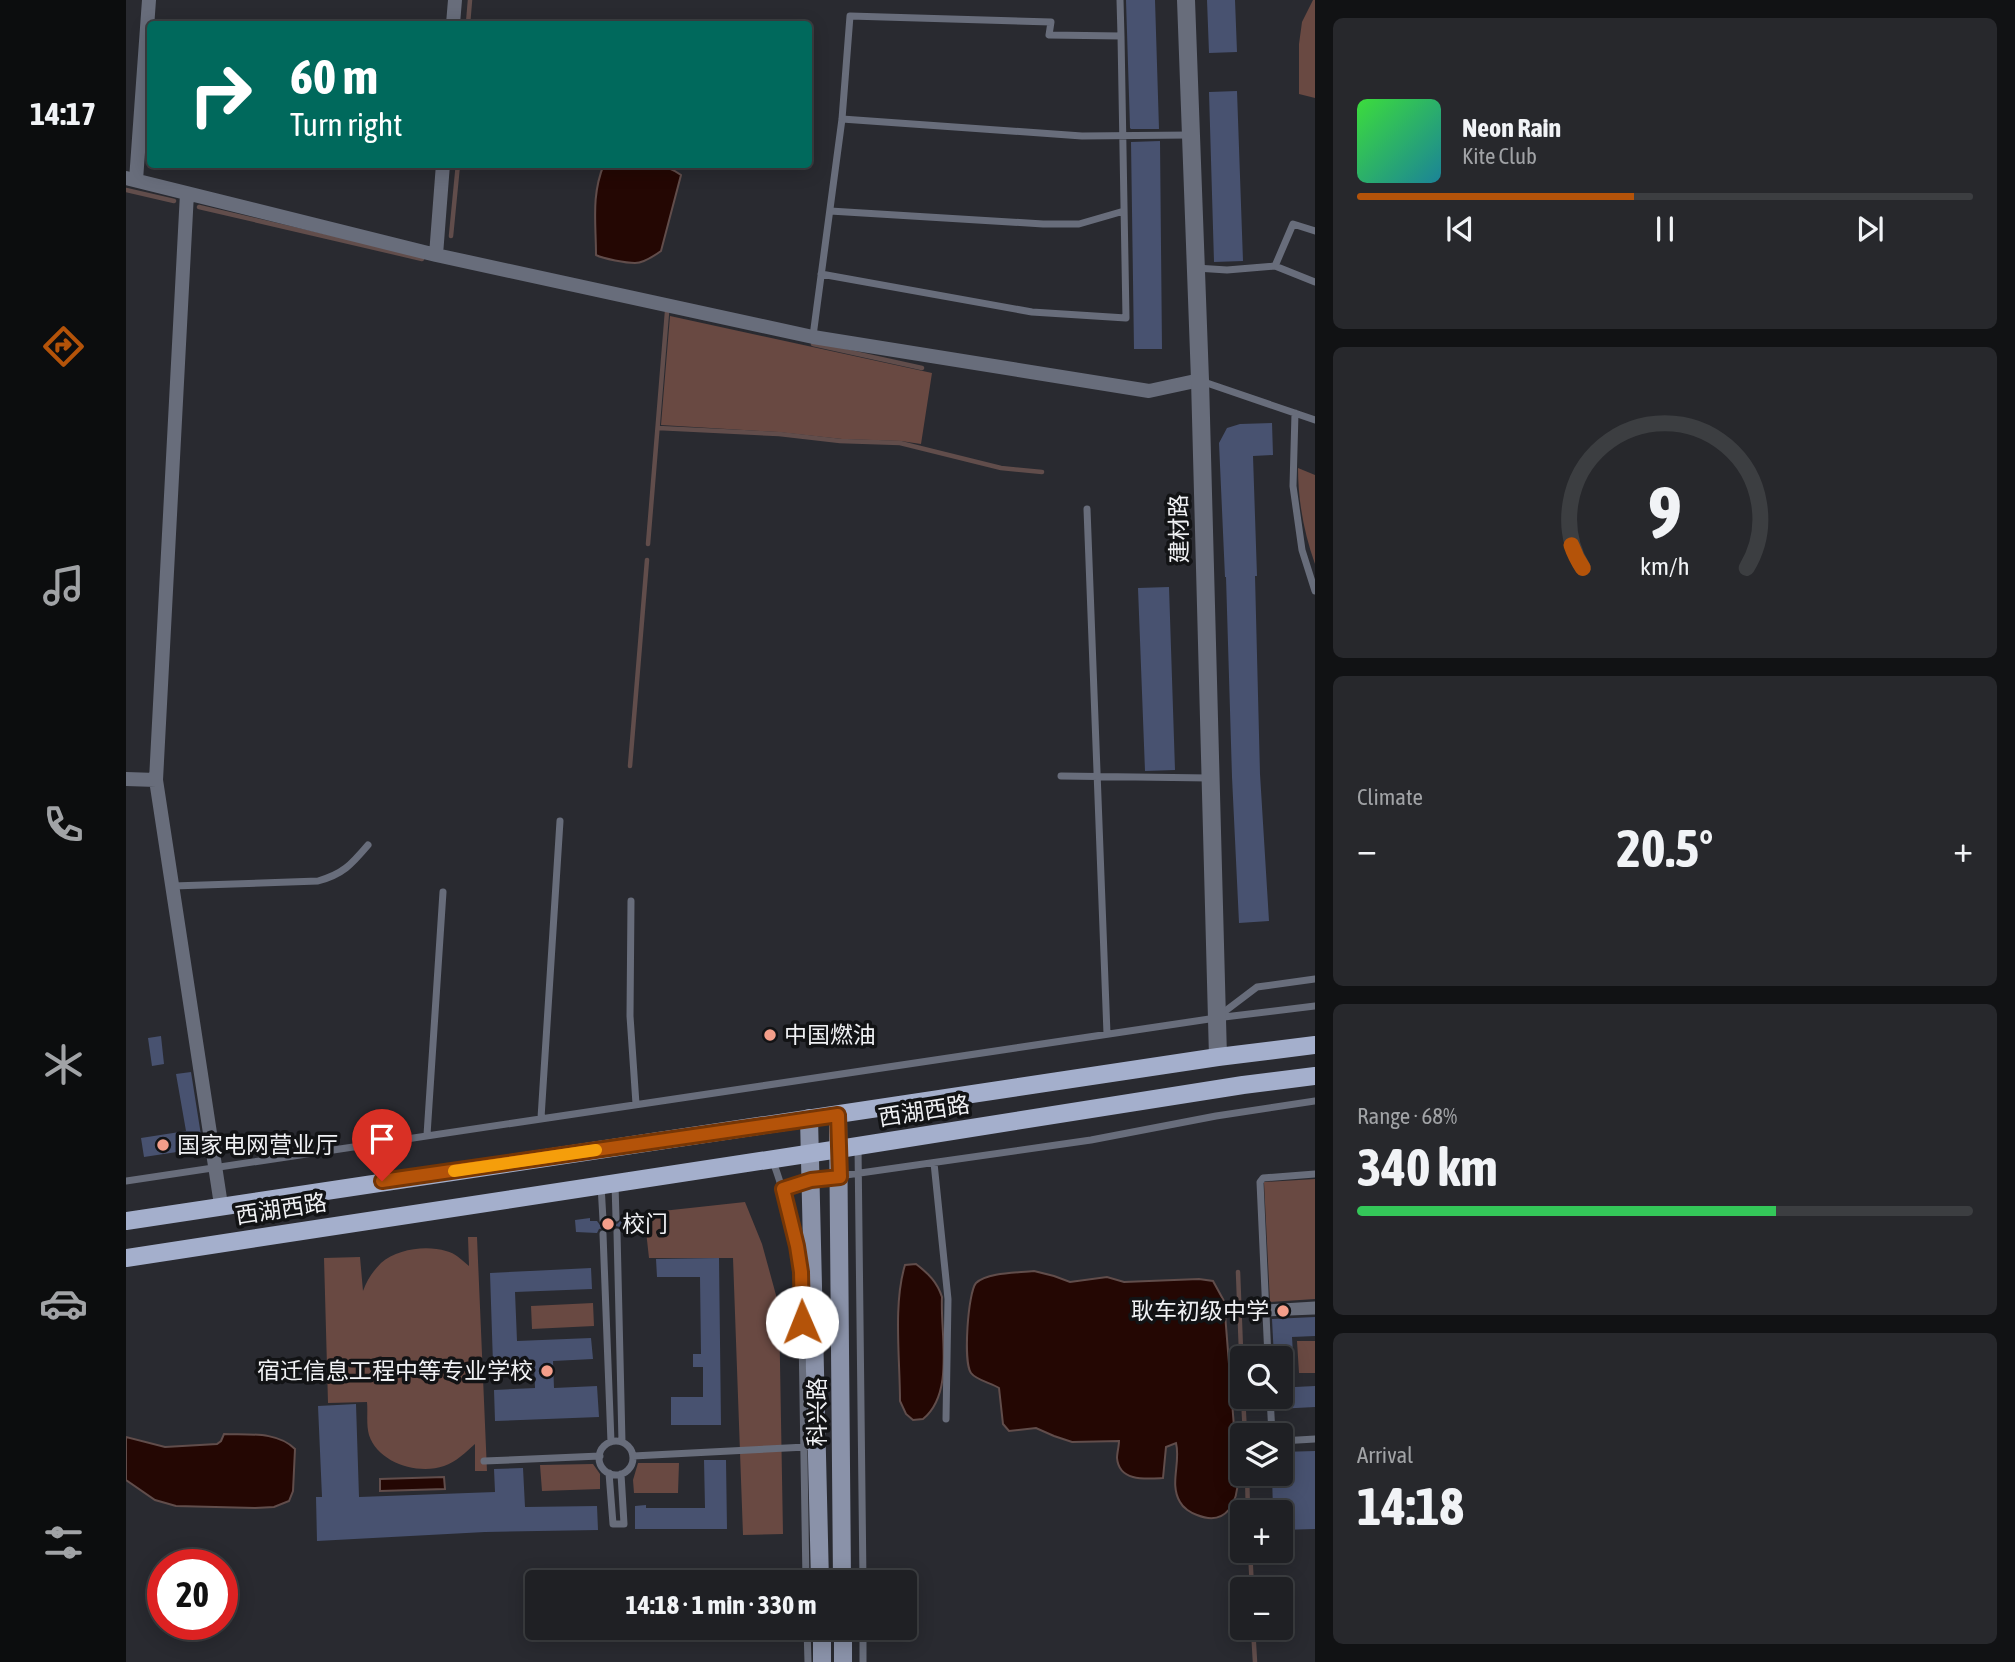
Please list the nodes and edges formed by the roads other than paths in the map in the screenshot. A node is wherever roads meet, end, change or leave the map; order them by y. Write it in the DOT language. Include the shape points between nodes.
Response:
graph roads {
  1 [pos="149,0"];
  2 [pos="455,0"];
  3 [pos="1120,0"];
  4 [pos="1186,0"];
  5 [pos="453,21"];
  6 [pos="1121,36"];
  7 [pos="842,119"];
  8 [pos="1191,135"];
  9 [pos="1123,136"];
  10 [pos="443,168"];
  11 [pos="131,179"];
  12 [pos="187,193"];
  13 [pos="830,211"];
  14 [pos="1124,211"];
  15 [pos="1315,231"];
  16 [pos="436,255"];
  17 [pos="1275,267"];
  18 [pos="1196,268"];
  19 [pos="821,274"];
  20 [pos="1315,282"];
  21 [pos="813,337"];
  22 [pos="1200,380"];
  23 [pos="1295,413"];
  24 [pos="1315,420"];
  25 [pos="1087,509"];
  26 [pos="1315,591"];
  27 [pos="1061,776"];
  28 [pos="1097,776"];
  29 [pos="1210,778"];
  30 [pos="126,779"];
  31 [pos="156,780"];
  32 [pos="560,821"];
  33 [pos="368,845"];
  34 [pos="173,886"];
  35 [pos="443,892"];
  36 [pos="631,901"];
  37 [pos="1315,979"];
  38 [pos="1315,1006"];
  39 [pos="1216,1017"];
  40 [pos="1107,1034"];
  41 [pos="1315,1045"];
  42 [pos="1218,1057"];
  43 [pos="1315,1076"];
  44 [pos="1315,1101"];
  45 [pos="636,1104"];
  46 [pos="838,1115"];
  47 [pos="541,1118"];
  48 [pos="809,1118"];
  49 [pos="427,1135"];
  50 [pos="858,1146"];
  51 [pos="839,1149"];
  52 [pos="810,1153"];
  53 [pos="771,1159"];
  54 [pos="934,1163"];
  55 [pos="216,1167"];
  56 [pos="1315,1174"];
  57 [pos="858,1175"];
  58 [pos="840,1177"];
  59 [pos="811,1180"];
  60 [pos="126,1181"];
  61 [pos="608,1184"];
  62 [pos="783,1189"];
  63 [pos="221,1205"];
  64 [pos="616,1219"];
  65 [pos="603,1220"];
  66 [pos="126,1221"];
  67 [pos="617,1232"];
  68 [pos="603,1234"];
  69 [pos="126,1258"];
  70 [pos="1315,1305"];
  71 [pos="1266,1310"];
  72 [pos="1315,1311"];
  73 [pos="1268,1346"];
  74 [pos="946,1419"];
  75 [pos="1315,1439"];
  76 [pos="1293,1440"];
  77 [pos="611,1442"];
  78 [pos="622,1442"];
  79 [pos="811,1447"];
  80 [pos="600,1456"];
  81 [pos="633,1456"];
  82 [pos="484,1461"];
  83 [pos="610,1473"];
  84 [pos="621,1474"];
  85 [pos="806,1570"];
  86 [pos="819,1570"];
  87 [pos="842,1570"];
  88 [pos="863,1570"];
  89 [pos="807,1640"];
  90 [pos="822,1640"];
  91 [pos="843,1640"];
  92 [pos="863,1640"];
  93 [pos="808,1662"];
  94 [pos="822,1662"];
  95 [pos="843,1662"];
  96 [pos="863,1662"];
  1 -- 11 [label="street"];
  2 -- 5 [label="street"];
  3 -- 6 [label="lane"];
  4 -- 8 [label="street, 建材路"];
  6 -- 7 [label="lane" via="1049,35 1051,22 850,16"];
  6 -- 9 [label="lane"];
  7 -- 9 [label="lane"];
  7 -- 13 [label="lane"];
  8 -- 9 [label="lane"];
  8 -- 18 [label="street, 建材路"];
  9 -- 14 [label="lane"];
  10 -- 16 [label="street"];
  11 -- 12 [label="street"];
  12 -- 16 [label="street"];
  12 -- 31 [label="street"];
  13 -- 14 [label="lane" via="1079,224"];
  13 -- 19 [label="lane"];
  14 -- 19 [label="lane" via="1126,318 1032,312"];
  15 -- 17 [label="lane" via="1293,224"];
  16 -- 21 [label="street"];
  17 -- 18 [label="lane"];
  17 -- 20 [label="lane"];
  18 -- 22 [label="street, 建材路"];
  19 -- 21 [label="lane"];
  21 -- 22 [label="street" via="1149,391"];
  22 -- 23 [label="lane"];
  22 -- 29 [label="street, 建材路"];
  23 -- 24 [label="lane"];
  23 -- 26 [label="lane" via="1293,486 1302,550"];
  25 -- 28 [label="lane"];
  27 -- 28 [label="lane"];
  28 -- 29 [label="lane"];
  28 -- 40 [label="lane"];
  29 -- 39 [label="street, 建材路"];
  30 -- 31 [label="street"];
  31 -- 34 [label="street"];
  32 -- 47 [label="lane"];
  33 -- 34 [label="lane" via="350,867 318,881"];
  34 -- 55 [label="street"];
  35 -- 49 [label="lane"];
  36 -- 45 [label="lane"];
  37 -- 39 [label="lane" via="1257,986"];
  38 -- 39 [label="lane"];
  39 -- 40 [label="lane"];
  39 -- 42 [label="street, 建材路"];
  40 -- 45 [label="lane"];
  41 -- 42 [label="main road, 西湖西路"];
  42 -- 46 [label="main road, 西湖西路"];
  43 -- 50 [label="main road, 西湖西路"];
  44 -- 54 [label="lane"];
  45 -- 47 [label="lane"];
  46 -- 48 [label="main road, 西湖西路"];
  46 -- 51 [label="main road, 科兴路"];
  47 -- 49 [label="lane"];
  48 -- 52 [label="main road, 科兴路"];
  48 -- 63 [label="main road, 西湖西路"];
  49 -- 55 [label="lane"];
  50 -- 51 [label="main road, 西湖西路"];
  50 -- 57 [label="lane"];
  51 -- 52 [label="main road, 西湖西路"];
  51 -- 58 [label="main road, 科兴路"];
  52 -- 53 [label="main road, 西湖西路"];
  52 -- 59 [label="main road, 科兴路"];
  53 -- 61 [label="main road, 西湖西路"];
  53 -- 62 [label="lane"];
  54 -- 57 [label="lane"];
  54 -- 74 [label="lane" via="948,1299"];
  55 -- 60 [label="lane"];
  55 -- 63 [label="street"];
  56 -- 71 [label="lane" via="1263,1178 1260,1182"];
  57 -- 58 [label="lane"];
  57 -- 88 [label="lane"];
  58 -- 59 [label="lane"];
  58 -- 87 [label="main road, 科兴路"];
  59 -- 62 [label="lane"];
  59 -- 79 [label="main road, 科兴路"];
  61 -- 64 [label="lane"];
  61 -- 65 [label="lane"];
  61 -- 69 [label="main road, 西湖西路"];
  62 -- 79 [label="lane" via="801,1272"];
  63 -- 66 [label="main road, 西湖西路"];
  67 -- 78 [label="lane"];
  68 -- 77 [label="lane"];
  70 -- 71 [label="lane"];
  71 -- 72 [label="lane"];
  71 -- 73 [label="lane"];
  75 -- 76 [label="lane"];
  77 -- 78 [label="lane"];
  77 -- 80 [label="lane"];
  78 -- 81 [label="lane"];
  79 -- 81 [label="lane"];
  79 -- 85 [label="lane"];
  79 -- 86 [label="main road, 科兴路"];
  80 -- 82 [label="lane"];
  80 -- 83 [label="lane" via="601,1465"];
  81 -- 84 [label="lane" via="630,1468"];
  83 -- 84 [label="lane"];
  83 -- 84 [label="lane" via="613,1524 624,1524"];
  89 -- 93 [label="lane"];
  90 -- 94 [label="main road"];
  91 -- 95 [label="main road"];
  92 -- 96 [label="lane"];
}
